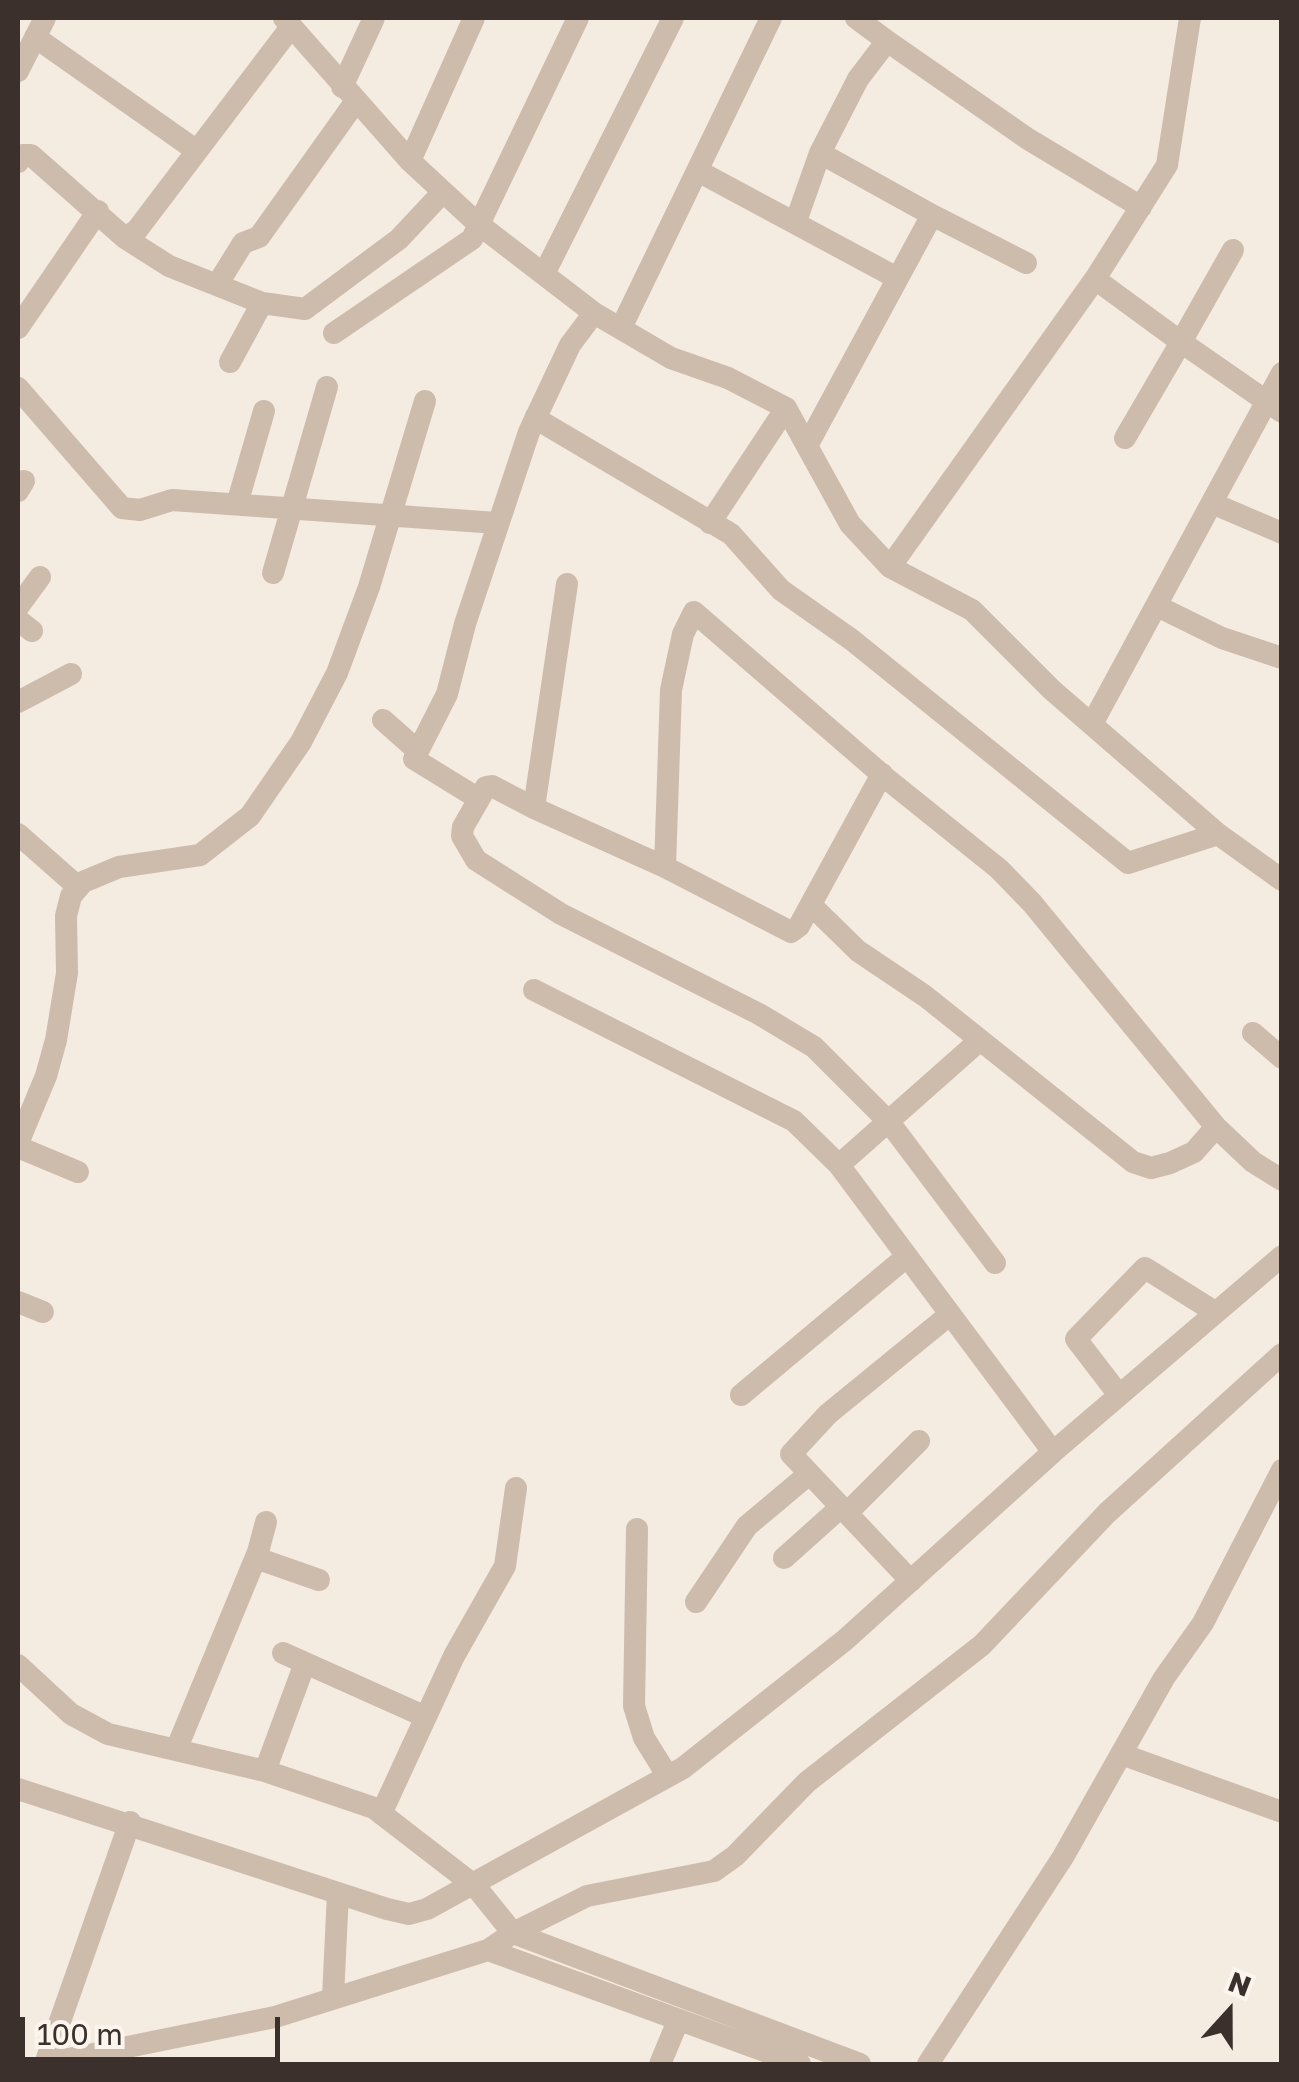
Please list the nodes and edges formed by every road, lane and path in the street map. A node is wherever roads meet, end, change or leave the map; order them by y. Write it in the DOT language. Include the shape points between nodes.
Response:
graph roads {
  1 [pos="374,18"];
  2 [pos="474,18"];
  3 [pos="578,18"];
  4 [pos="674,18"];
  5 [pos="771,18"];
  6 [pos="856,18"];
  7 [pos="1190,18"];
  8 [pos="287,22"];
  9 [pos="40,27"];
  10 [pos="887,41"];
  11 [pos="18,71"];
  12 [pos="349,94"];
  13 [pos="197,152"];
  14 [pos="820,153"];
  15 [pos="410,161"];
  16 [pos="18,162"];
  17 [pos="698,170"];
  18 [pos="443,192"];
  19 [pos="1141,207"];
  20 [pos="98,211"];
  21 [pos="932,214"];
  22 [pos="796,221"];
  23 [pos="476,222"];
  24 [pos="124,238"];
  25 [pos="1232,250"];
  26 [pos="1026,263"];
  27 [pos="544,274"];
  28 [pos="897,278"];
  29 [pos="1095,279"];
  30 [pos="218,286"];
  31 [pos="262,303"];
  32 [pos="594,313"];
  33 [pos="18,328"];
  34 [pos="621,328"];
  35 [pos="334,333"];
  36 [pos="1182,342"];
  37 [pos="230,362"];
  38 [pos="1282,374"];
  39 [pos="327,387"];
  40 [pos="18,388"];
  41 [pos="426,401"];
  42 [pos="786,408"];
  43 [pos="1274,408"];
  44 [pos="264,411"];
  45 [pos="535,418"];
  46 [pos="1125,438"];
  47 [pos="808,444"];
  48 [pos="237,504"];
  49 [pos="1214,504"];
  50 [pos="293,508"];
  51 [pos="390,515"];
  52 [pos="710,522"];
  53 [pos="497,523"];
  54 [pos="1282,532"];
  55 [pos="890,567"];
  56 [pos="272,574"];
  57 [pos="40,577"];
  58 [pos="567,584"];
  59 [pos="1159,606"];
  60 [pos="18,607"];
  61 [pos="1282,658"];
  62 [pos="71,674"];
  63 [pos="18,702"];
  64 [pos="382,720"];
  65 [pos="1092,724"];
  66 [pos="418,751"];
  67 [pos="882,774"];
  68 [pos="479,800"];
  69 [pos="534,808"];
  70 [pos="18,834"];
  71 [pos="1218,834"];
  72 [pos="665,867"];
  73 [pos="1282,880"];
  74 [pos="77,886"];
  75 [pos="811,904"];
  76 [pos="534,990"];
  77 [pos="1253,1033"];
  78 [pos="979,1041"];
  79 [pos="1282,1058"];
  80 [pos="889,1122"];
  81 [pos="1216,1127"];
  82 [pos="18,1145"];
  83 [pos="840,1166"];
  84 [pos="78,1172"];
  85 [pos="1282,1180"];
  86 [pos="1282,1256"];
  87 [pos="905,1258"];
  88 [pos="995,1263"];
  89 [pos="18,1302"];
  90 [pos="42,1312"];
  91 [pos="1215,1312"];
  92 [pos="948,1316"];
  93 [pos="1282,1354"];
  94 [pos="741,1395"];
  95 [pos="1120,1395"];
  96 [pos="919,1441"];
  97 [pos="1053,1452"];
  98 [pos="1282,1470"];
  99 [pos="809,1474"];
  100 [pos="516,1488"];
  101 [pos="844,1510"];
  102 [pos="266,1522"];
  103 [pos="637,1529"];
  104 [pos="256,1558"];
  105 [pos="784,1558"];
  106 [pos="319,1580"];
  107 [pos="910,1581"];
  108 [pos="696,1602"];
  109 [pos="283,1653"];
  110 [pos="305,1663"];
  111 [pos="18,1666"];
  112 [pos="426,1717"];
  113 [pos="176,1750"];
  114 [pos="1121,1754"];
  115 [pos="265,1771"];
  116 [pos="667,1775"];
  117 [pos="18,1790"];
  118 [pos="1282,1812"];
  119 [pos="381,1814"];
  120 [pos="130,1822"];
  121 [pos="475,1886"];
  122 [pos="338,1893"];
  123 [pos="513,1933"];
  124 [pos="488,1950"];
  125 [pos="334,1997"];
  126 [pos="678,2021"];
  127 [pos="45,2064"];
  128 [pos="660,2064"];
  129 [pos="800,2064"];
  130 [pos="860,2064"];
  131 [pos="928,2064"];
  1 -- 12 [label="street"];
  2 -- 15 [label="street"];
  3 -- 23 [label="street"];
  4 -- 27 [label="street"];
  5 -- 17 [label="street"];
  6 -- 10 [label="street"];
  7 -- 19 [label="street" via="1167,165"];
  8 -- 12 [label="street"];
  8 -- 13 [label="street"];
  9 -- 11 [label="street"];
  9 -- 13 [label="street"];
  10 -- 14 [label="street" via="858,79"];
  10 -- 19 [label="street"];
  12 -- 15 [label="street"];
  12 -- 30 [label="street" via="259,237 243,243"];
  13 -- 24 [label="street"];
  14 -- 21 [label="street"];
  14 -- 22 [label="street"];
  15 -- 18 [label="street"];
  16 -- 20 [label="street" via="22,154 32,155"];
  17 -- 22 [label="street"];
  17 -- 34 [label="street"];
  18 -- 23 [label="street"];
  18 -- 31 [label="street" via="398,240 304,309"];
  19 -- 29 [label="street"];
  20 -- 24 [label="street"];
  20 -- 33 [label="street"];
  21 -- 26 [label="street"];
  21 -- 28 [label="street"];
  22 -- 28 [label="street"];
  23 -- 27 [label="street"];
  23 -- 35 [label="street" via="472,238"];
  24 -- 30 [label="street"];
  25 -- 36 [label="street"];
  27 -- 32 [label="street"];
  28 -- 47 [label="street"];
  29 -- 36 [label="street"];
  29 -- 55 [label="street"];
  30 -- 31 [label="street"];
  31 -- 37 [label="street"];
  32 -- 34 [label="street"];
  32 -- 45 [label="street"];
  34 -- 42 [label="street"];
  36 -- 43 [label="street"];
  36 -- 46 [label="street"];
  38 -- 43 [label="street"];
  39 -- 50 [label="street"];
  40 -- 48 [label="street" via="122,508 172,500"];
  41 -- 51 [label="street"];
  42 -- 47 [label="street"];
  42 -- 52 [label="street"];
  43 -- 49 [label="street"];
  44 -- 48 [label="street"];
  45 -- 52 [label="street"];
  45 -- 53 [label="street"];
  47 -- 55 [label="street" via="850,524"];
  48 -- 50 [label="street"];
  49 -- 54 [label="street"];
  49 -- 59 [label="street"];
  50 -- 51 [label="street"];
  50 -- 56 [label="street"];
  51 -- 53 [label="street"];
  51 -- 74 [label="street" via="359,619 327,695 250,816 200,855 119,867"];
  52 -- 71 [label="street" via="731,534 780,590 1128,862"];
  53 -- 66 [label="street" via="447,694"];
  55 -- 65 [label="street" via="972,610"];
  57 -- 60 [label="street"];
  58 -- 69 [label="street"];
  59 -- 61 [label="street"];
  59 -- 65 [label="street"];
  62 -- 63 [label="street"];
  64 -- 66 [label="street"];
  65 -- 71 [label="street"];
  66 -- 68 [label="street" via="418,764"];
  67 -- 72 [label="street" via="694,612 682,634 672,690"];
  67 -- 75 [label="street"];
  67 -- 81 [label="street" via="1032,902"];
  68 -- 69 [label="street" via="492,786"];
  68 -- 80 [label="street" via="462,827 476,860 560,914 814,1048"];
  69 -- 72 [label="street"];
  70 -- 74 [label="street"];
  71 -- 73 [label="street"];
  72 -- 75 [label="street" via="791,932"];
  74 -- 82 [label="street" via="66,916 56,1040"];
  75 -- 78 [label="street" via="858,951"];
  76 -- 83 [label="street" via="794,1121"];
  77 -- 79 [label="street"];
  78 -- 80 [label="street"];
  78 -- 81 [label="street" via="1133,1162 1151,1168 1170,1163 1194,1152"];
  80 -- 83 [label="street"];
  80 -- 88 [label="street"];
  81 -- 85 [label="street"];
  82 -- 84 [label="street"];
  83 -- 87 [label="street"];
  86 -- 91 [label="street"];
  87 -- 92 [label="street"];
  87 -- 94 [label="street"];
  89 -- 90 [label="street"];
  91 -- 95 [label="street"];
  91 -- 95 [label="street" via="1146,1268 1076,1339"];
  92 -- 97 [label="street"];
  92 -- 99 [label="street" via="828,1414 790,1454"];
  93 -- 123 [label="street" via="1107,1513 982,1645 806,1782 736,1856 714,1871 586,1896"];
  95 -- 97 [label="street"];
  96 -- 101 [label="street"];
  97 -- 107 [label="street"];
  98 -- 114 [label="street" via="1204,1624"];
  99 -- 101 [label="street"];
  99 -- 108 [label="street" via="747,1526"];
  100 -- 112 [label="street" via="505,1566"];
  101 -- 105 [label="street"];
  101 -- 107 [label="street"];
  102 -- 104 [label="street"];
  103 -- 116 [label="street" via="634,1706"];
  104 -- 106 [label="street"];
  104 -- 113 [label="street"];
  107 -- 116 [label="street" via="740,1724"];
  109 -- 110 [label="street"];
  110 -- 112 [label="street"];
  110 -- 115 [label="street"];
  111 -- 113 [label="street" via="88,1725"];
  112 -- 119 [label="street"];
  113 -- 115 [label="street"];
  114 -- 118 [label="street"];
  114 -- 131 [label="street" via="1063,1857"];
  115 -- 119 [label="street"];
  116 -- 121 [label="street"];
  117 -- 120 [label="street"];
  119 -- 121 [label="street"];
  120 -- 122 [label="street"];
  120 -- 127 [label="street"];
  121 -- 122 [label="street" via="409,1914"];
  121 -- 123 [label="street"];
  122 -- 125 [label="street"];
  123 -- 124 [label="street"];
  123 -- 130 [label="street"];
  124 -- 125 [label="street"];
  124 -- 126 [label="street"];
  125 -- 127 [label="street" via="275,2017"];
  126 -- 128 [label="street"];
  126 -- 129 [label="street"];
}
